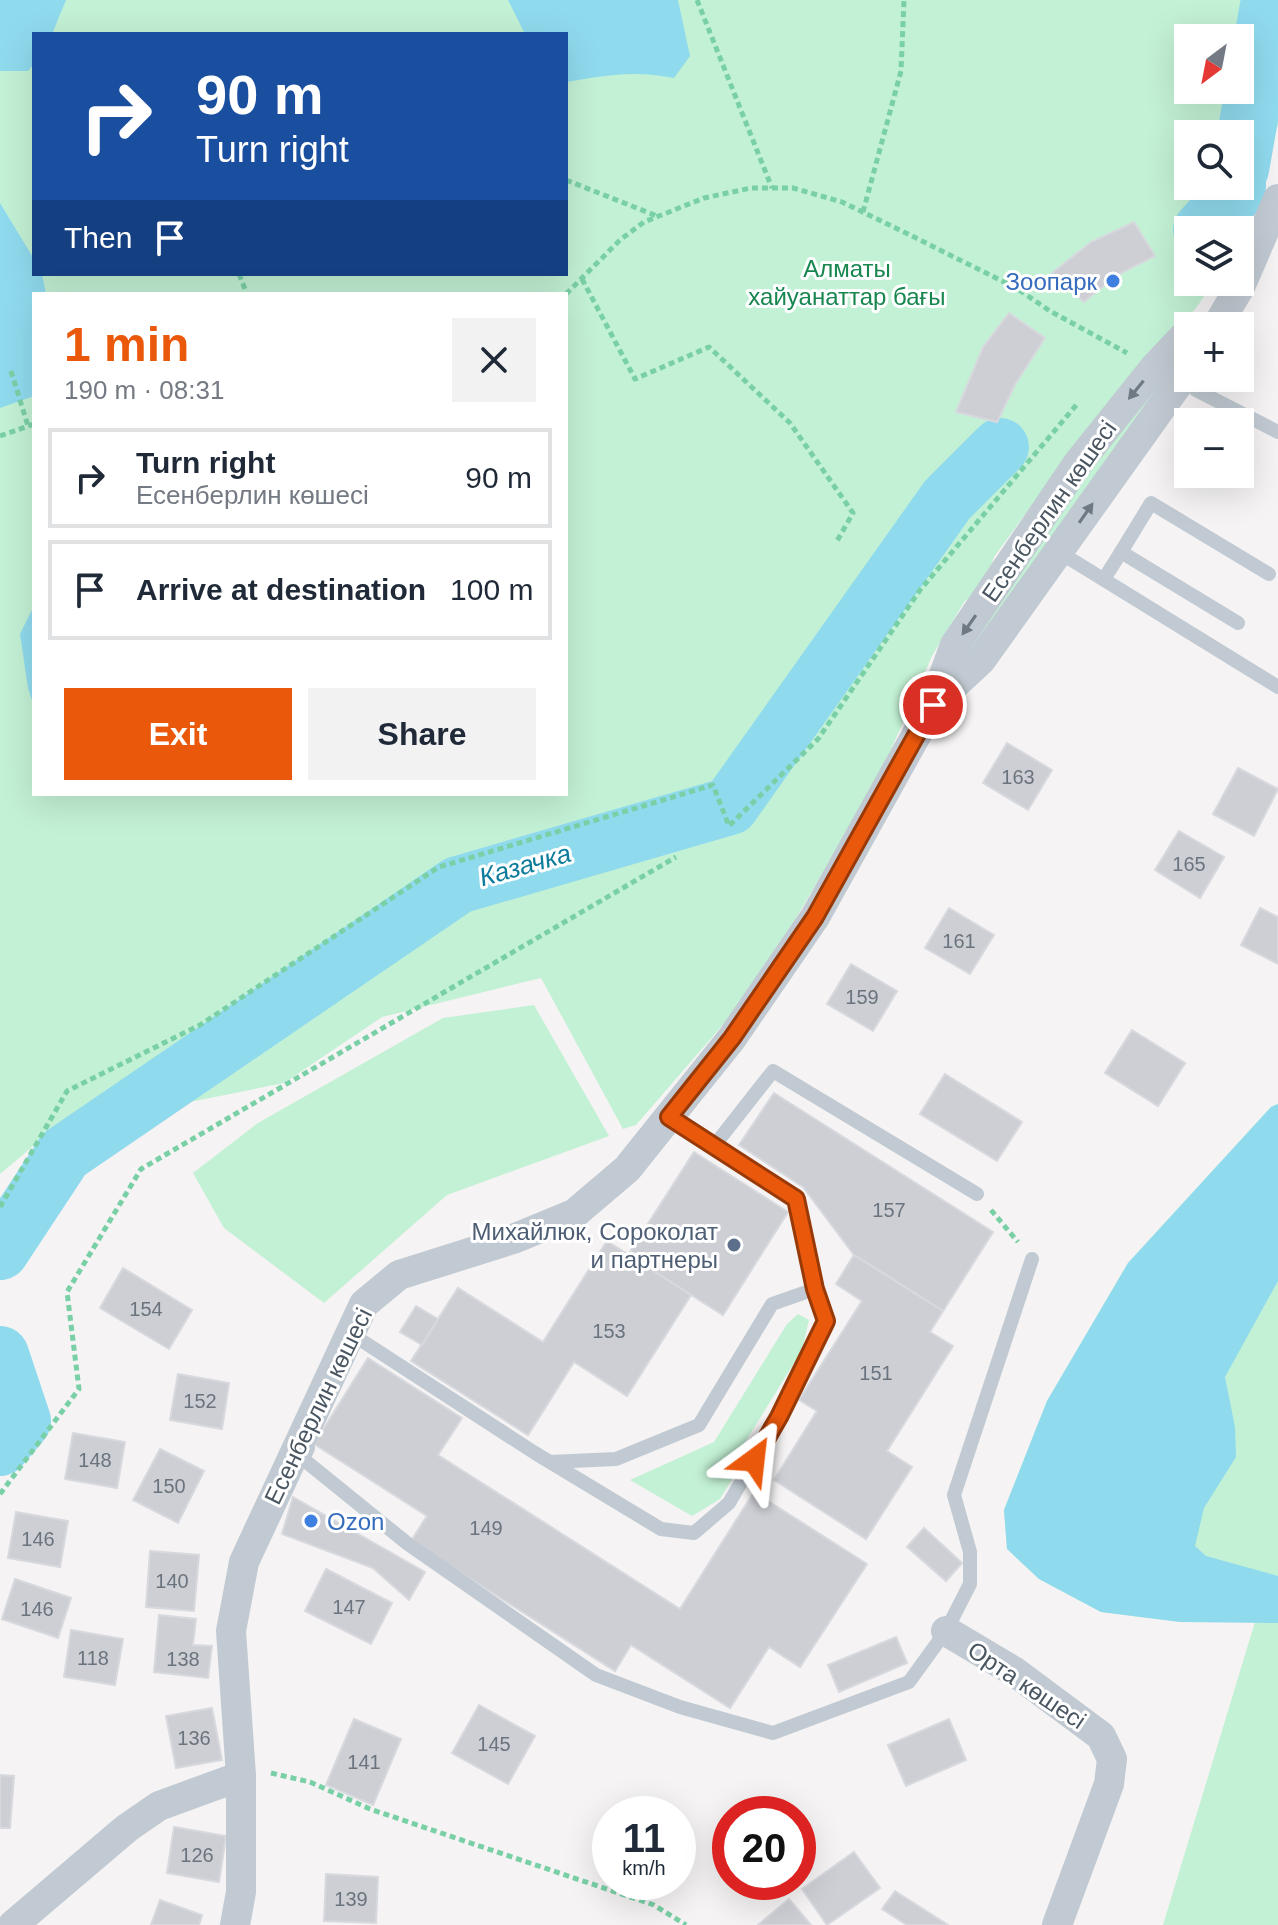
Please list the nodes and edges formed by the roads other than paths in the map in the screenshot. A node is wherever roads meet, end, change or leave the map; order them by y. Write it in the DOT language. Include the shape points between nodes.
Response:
graph roads {
  1 [pos="1278,199"];
  2 [pos="1259,240"];
  3 [pos="1254,247"];
  4 [pos="1216,296"];
  5 [pos="1204,312"];
  6 [pos="1225,312"];
  7 [pos="1174,347"];
  8 [pos="1183,392"];
  9 [pos="1212,392"];
  10 [pos="1278,432"];
  11 [pos="1059,552"];
  12 [pos="1121,552"];
  13 [pos="1269,574"];
  14 [pos="1104,579"];
  15 [pos="1238,623"];
  16 [pos="1278,687"];
  17 [pos="933,705"];
  18 [pos="669,1117"];
  19 [pos="714,1146"];
  20 [pos="977,1194"];
  21 [pos="1032,1259"];
  22 [pos="815,1289"];
  23 [pos="356,1336"];
  24 [pos="550,1462"];
  25 [pos="946,1631"];
  26 [pos="241,1776"];
  27 [pos="13,1925"];
  28 [pos="235,1925"];
  29 [pos="1057,1925"];
  1 -- 2 [label="street"];
  2 -- 3 [label="street"];
  2 -- 6 [label="street"];
  4 -- 5 [label="street"];
  7 -- 17 [label="street, Есенберлин көшесі, one-way" via="1078,463 955,645"];
  11 -- 8 [label="street, Есенберлин көшесі, one-way"];
  9 -- 10 [label="lane"];
  11 -- 14 [label="lane"];
  11 -- 17 [label="street, Есенберлин көшесі" via="981,660"];
  12 -- 13 [label="lane" via="1151,503"];
  12 -- 14 [label="lane"];
  12 -- 15 [label="lane"];
  14 -- 16 [label="lane"];
  17 -- 18 [label="street, Есенберлин көшесі" via="815,917 732,1038"];
  18 -- 19 [label="lane"];
  18 -- 23 [label="street, Есенберлин көшесі" via="627,1169 574,1214 399,1275 364,1304"];
  19 -- 20 [label="lane" via="773,1071"];
  19 -- 22 [label="lane" via="796,1199"];
  21 -- 25 [label="lane" via="954,1495 970,1552 970,1584"];
  22 -- 24 [label="lane" via="772,1304 699,1425 616,1459"];
  22 -- 24 [label="lane" via="826,1321 729,1503 694,1533 661,1529"];
  23 -- 24 [label="lane"];
  23 -- 25 [label="lane" via="303,1459 408,1544 596,1675 680,1707 773,1733 909,1682"];
  23 -- 26 [label="street, Есенберлин көшесі" via="244,1562 231,1631"];
  25 -- 29 [label="street, Орта көшесі" via="1015,1672 1101,1736 1112,1759 1109,1784"];
  26 -- 27 [label="street" via="159,1806"];
  26 -- 28 [label="street, Есенберлин көшесі" via="241,1892"];
}
